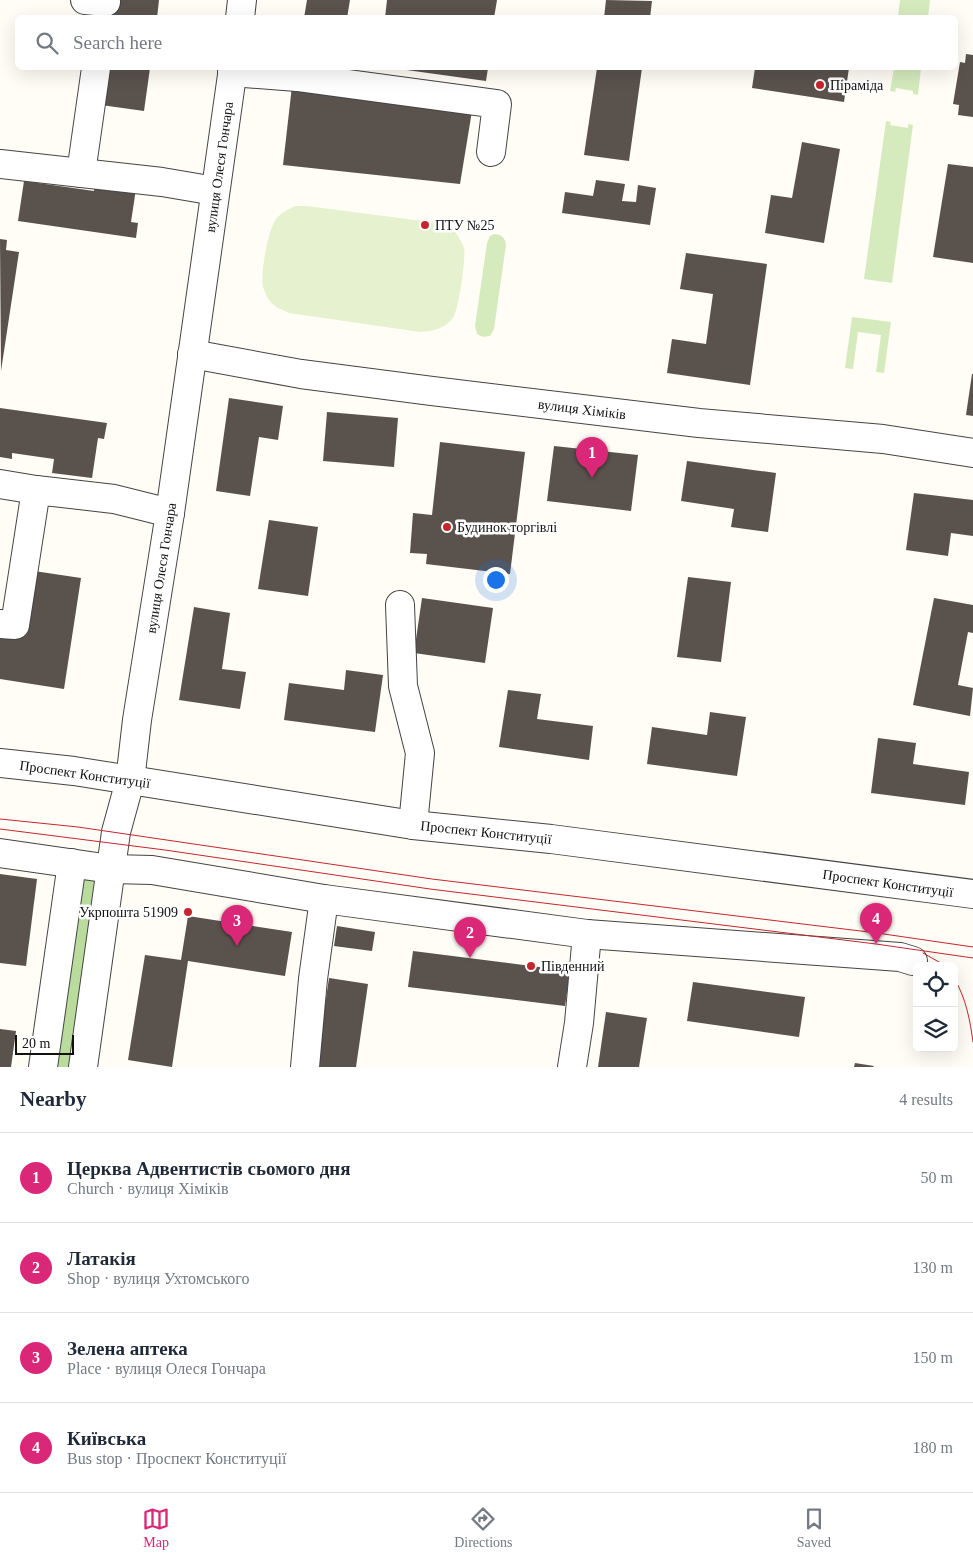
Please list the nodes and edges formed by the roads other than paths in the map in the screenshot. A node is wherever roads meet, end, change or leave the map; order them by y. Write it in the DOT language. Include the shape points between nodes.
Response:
graph roads {
  1 [pos="242,0"];
  2 [pos="240,15"];
  3 [pos="96,70"];
  4 [pos="233,70"];
  5 [pos="491,152"];
  6 [pos="0,164"];
  7 [pos="81,173"];
  8 [pos="215,191"];
  9 [pos="192,354"];
  10 [pos="973,453"];
  11 [pos="0,484"];
  12 [pos="36,490"];
  13 [pos="170,513"];
  14 [pos="400,605"];
  15 [pos="0,624"];
  16 [pos="0,763"];
  17 [pos="130,780"];
  18 [pos="413,825"];
  19 [pos="0,853"];
  20 [pos="72,863"];
  21 [pos="111,869"];
  22 [pos="973,894"];
  23 [pos="324,899"];
  24 [pos="587,934"];
  25 [pos="912,961"];
  26 [pos="43,1067"];
  27 [pos="83,1067"];
  28 [pos="305,1067"];
  29 [pos="572,1067"];
  1 -- 2 [label="street"];
  3 -- 7 [label="street"];
  4 -- 5 [label="street" via="497,104"];
  4 -- 8 [label="street, вулиця Олеся Гончара"];
  6 -- 7 [label="street"];
  7 -- 8 [label="street"];
  8 -- 9 [label="street, вулиця Олеся Гончара"];
  9 -- 10 [label="street, вулиця Хіміків" via="301,374 422,390 698,423 883,439"];
  9 -- 13 [label="street, вулиця Олеся Гончара"];
  11 -- 12 [label="street"];
  12 -- 13 [label="street" via="114,499"];
  12 -- 15 [label="street" via="14,625"];
  13 -- 17 [label="street, вулиця Олеся Гончара"];
  14 -- 18 [label="street" via="403,686 420,754"];
  16 -- 17 [label="street, Проспект Конституції"];
  17 -- 18 [label="street, Проспект Конституції"];
  17 -- 21 [label="street, вулиця Олеся Гончара" via="116,832"];
  18 -- 22 [label="street, Проспект Конституції" via="551,839"];
  19 -- 20 [label="street"];
  20 -- 21 [label="street"];
  20 -- 26 [label="street"];
  21 -- 23 [label="street" via="152,870"];
  21 -- 27 [label="street, вулиця Олеся Гончара"];
  23 -- 24 [label="street"];
  23 -- 28 [label="street"];
  24 -- 25 [label="street" via="900,957"];
  24 -- 29 [label="street" via="580,1023"];
}
